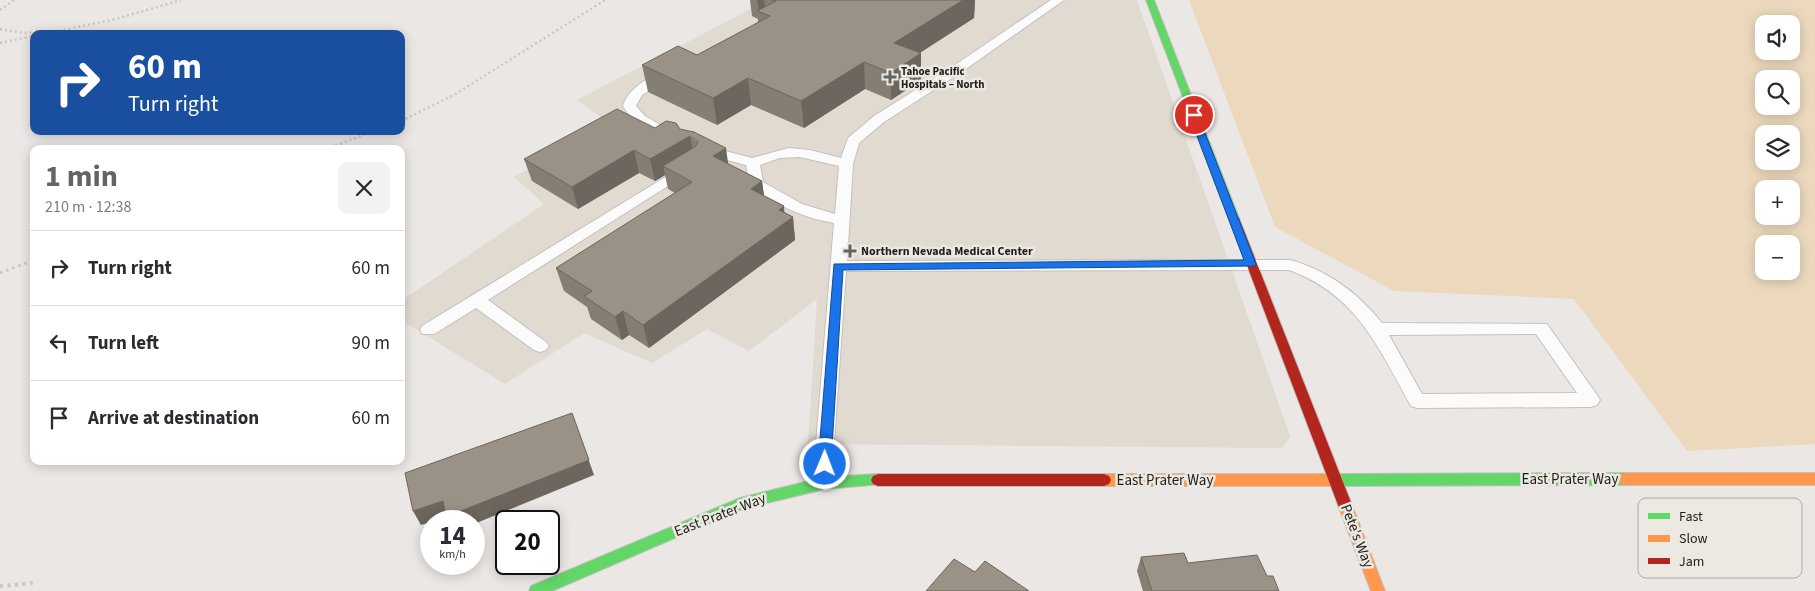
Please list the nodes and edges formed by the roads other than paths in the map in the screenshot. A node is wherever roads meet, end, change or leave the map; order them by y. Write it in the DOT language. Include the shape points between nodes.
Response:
graph roads {
  1 [pos="1058,0"];
  2 [pos="1150,0"];
  3 [pos="673,71"];
  4 [pos="684,143"];
  5 [pos="704,157"];
  6 [pos="753,163"];
  7 [pos="846,164"];
  8 [pos="842,220"];
  9 [pos="1251,264"];
  10 [pos="838,266"];
  11 [pos="477,300"];
  12 [pos="1377,329"];
  13 [pos="428,330"];
  14 [pos="540,346"];
  15 [pos="1815,479"];
  16 [pos="1335,480"];
  17 [pos="825,483"];
  18 [pos="536,591"];
  19 [pos="1378,591"];
  1 -- 7 [label="lane" via="879,119 853,141"];
  2 -- 9 [label="street, Pete's Way"];
  3 -- 4 [label="lane" via="640,89 628,105 630,112 639,119"];
  4 -- 5 [label="lane"];
  5 -- 6 [label="lane"];
  5 -- 11 [label="lane"];
  6 -- 7 [label="lane" via="772,154 800,151"];
  6 -- 8 [label="lane" via="756,184 775,198 813,215"];
  7 -- 8 [label="lane"];
  8 -- 10 [label="lane"];
  9 -- 10 [label="lane"];
  9 -- 12 [label="lane" via="1290,265 1312,272 1363,309"];
  9 -- 16 [label="street, Pete's Way"];
  10 -- 17 [label="lane"];
  11 -- 13 [label="lane"];
  11 -- 14 [label="lane"];
  12 -- 12 [label="lane" via="1541,328 1591,400 1417,401"];
  15 -- 16 [label="street, East Prater Way"];
  16 -- 17 [label="street, East Prater Way" via="878,480"];
  16 -- 19 [label="street, Pete's Way"];
  17 -- 18 [label="street, East Prater Way" via="740,504"];
}
